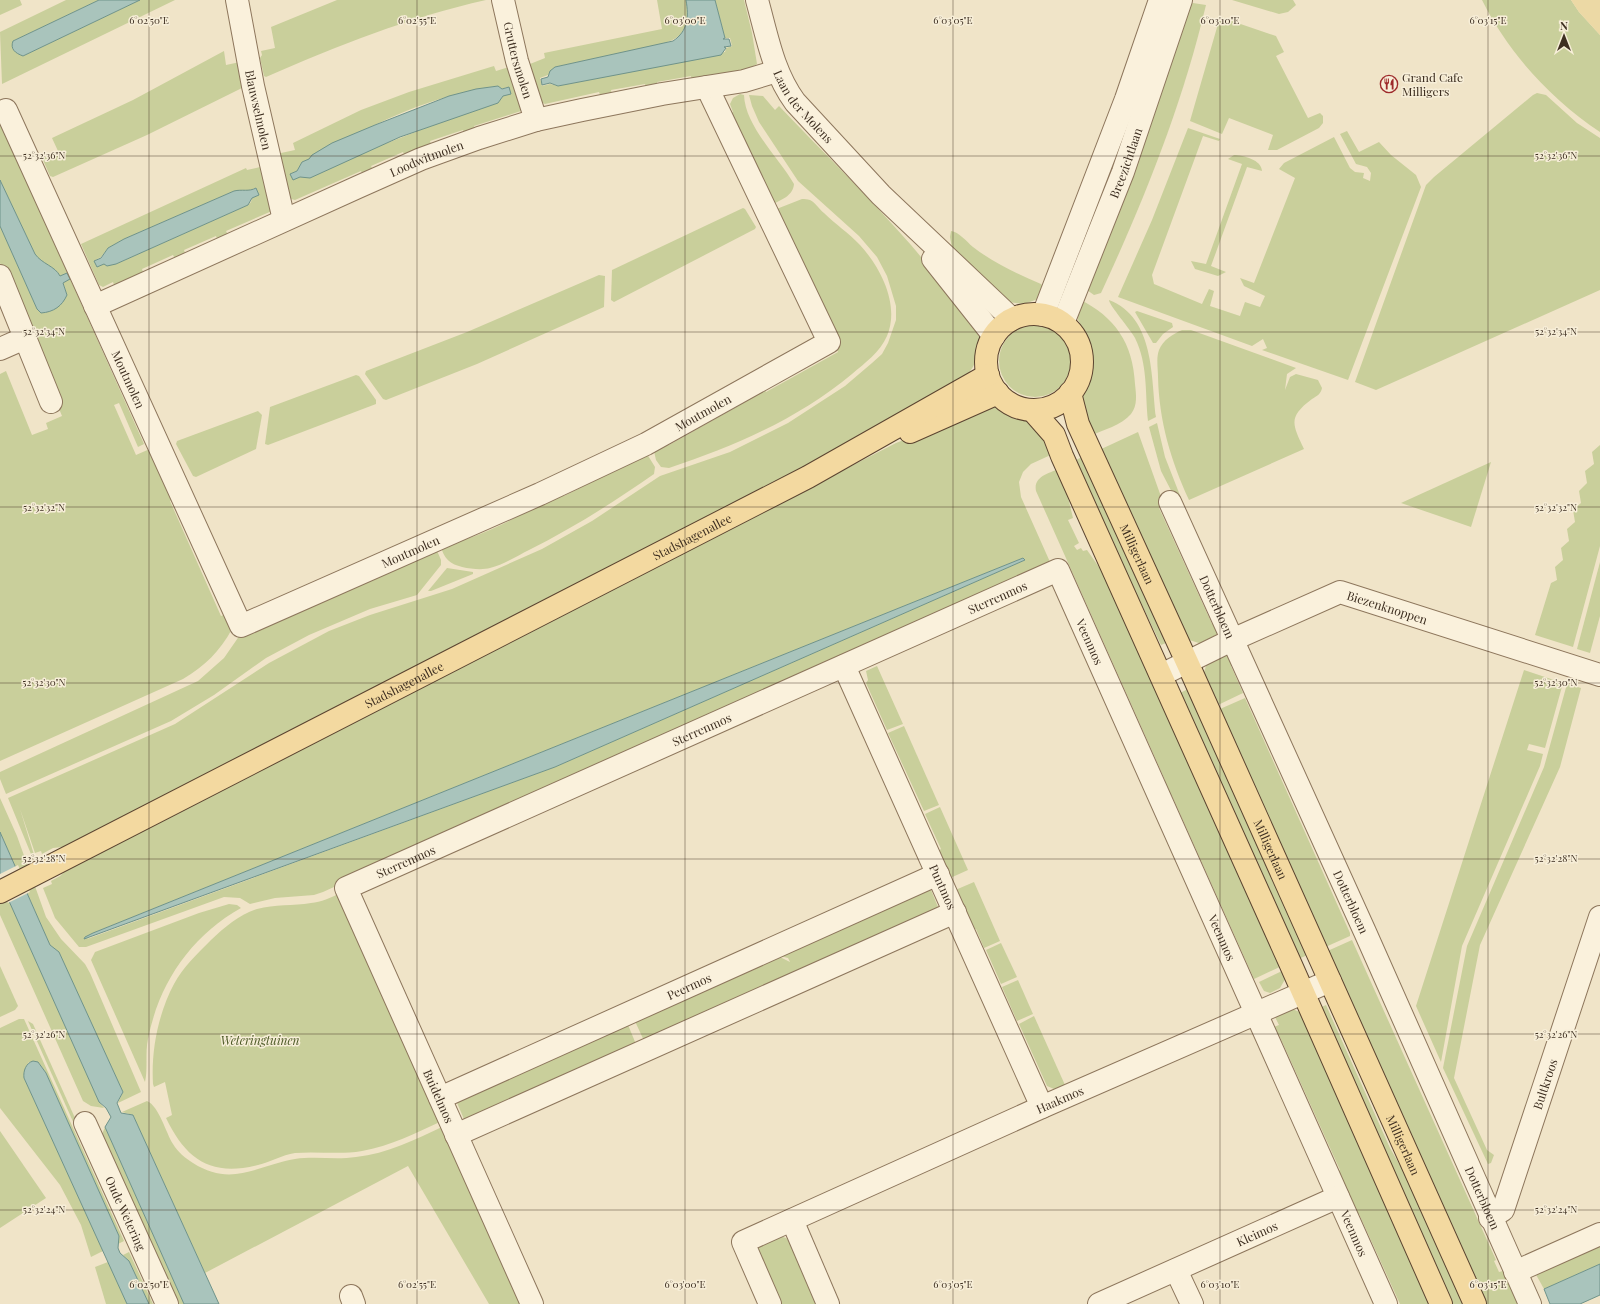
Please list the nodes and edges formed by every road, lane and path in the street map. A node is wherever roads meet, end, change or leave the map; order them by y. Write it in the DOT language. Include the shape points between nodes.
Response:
graph roads {
  1 [pos="237,0"];
  2 [pos="503,0"];
  3 [pos="757,0"];
  4 [pos="1160,0"];
  5 [pos="1181,0"];
  6 [pos="777,71"];
  7 [pos="707,87"];
  8 [pos="2,106"];
  9 [pos="536,120"];
  10 [pos="881,195"];
  11 [pos="284,220"];
  12 [pos="3,290"];
  13 [pos="95,306"];
  14 [pos="1012,319"];
  15 [pos="1053,319"];
  16 [pos="994,336"];
  17 [pos="25,338"];
  18 [pos="0,349"];
  19 [pos="993,384"];
  20 [pos="1070,393"];
  21 [pos="52,402"];
  22 [pos="1032,410"];
  23 [pos="1170,502"];
  24 [pos="1058,570"];
  25 [pos="1232,640"];
  26 [pos="1187,662"];
  27 [pos="844,666"];
  28 [pos="1161,675"];
  29 [pos="1600,675"];
  30 [pos="938,874"];
  31 [pos="346,888"];
  32 [pos="0,892"];
  33 [pos="955,912"];
  34 [pos="1600,920"];
  35 [pos="1330,981"];
  36 [pos="1303,992"];
  37 [pos="1256,1012"];
  38 [pos="440,1098"];
  39 [pos="1042,1107"];
  40 [pos="85,1123"];
  41 [pos="456,1135"];
  42 [pos="1338,1198"];
  43 [pos="1490,1218"];
  44 [pos="792,1220"];
  45 [pos="1600,1234"];
  46 [pos="1176,1270"];
  47 [pos="1515,1272"];
  48 [pos="167,1304"];
  49 [pos="532,1304"];
  50 [pos="770,1304"];
  51 [pos="828,1304"];
  52 [pos="1099,1304"];
  53 [pos="1192,1304"];
  54 [pos="1386,1304"];
  55 [pos="1441,1304"];
  56 [pos="1475,1304"];
  57 [pos="1530,1304"];
  1 -- 11 [label="street, Blauwselmolen" via="253,86"];
  2 -- 9 [label="street, Gruttersmolen" via="517,62"];
  3 -- 6 [label="street, Laan der Molens"];
  4 -- 15 [label="street, Breezichtlaan"];
  5 -- 15 [label="street, Breezichtlaan" via="1123,172"];
  6 -- 7 [label="street, Loodwitmolen" via="744,81"];
  6 -- 10 [label="street, Laan der Molens" via="783,86 795,102"];
  7 -- 9 [label="street, Loodwitmolen"];
  7 -- 13 [label="street, Moutmolen" via="830,342 646,444 540,494 241,626"];
  8 -- 13 [label="street, Moutmolen"];
  9 -- 11 [label="street, Loodwitmolen" via="421,160"];
  10 -- 14 [label="street, Laan der Molens"];
  10 -- 16 [label="street, Laan der Molens"];
  11 -- 13 [label="street, Loodwitmolen"];
  12 -- 17 [label="street"];
  14 -- 15 [label="main road" via="1033,314"];
  14 -- 16 [label="main road"];
  15 -- 20 [label="main road" via="1076,339 1082,360 1079,378"];
  16 -- 19 [label="main road" via="987,355"];
  17 -- 18 [label="street"];
  17 -- 21 [label="street"];
  19 -- 22 [label="main road" via="1013,405"];
  19 -- 32 [label="main road, Stadshagenallee"];
  20 -- 22 [label="main road" via="1057,404"];
  20 -- 26 [label="main road, Milligerlaan" via="1078,424"];
  22 -- 28 [label="main road" via="1054,434"];
  23 -- 25 [label="street, Dotterbloem"];
  24 -- 27 [label="street, Sterrenmos"];
  24 -- 37 [label="street, Veenmos"];
  25 -- 26 [label="street, Biezenknoppen"];
  25 -- 29 [label="street, Biezenknoppen" via="1340,592"];
  25 -- 43 [label="street, Dotterbloem"];
  26 -- 28 [label="street, Biezenknoppen"];
  26 -- 35 [label="main road, Milligerlaan"];
  27 -- 30 [label="street, Puntmos"];
  27 -- 31 [label="street, Sterrenmos"];
  28 -- 36 [label="main road"];
  30 -- 33 [label="street, Puntmos"];
  30 -- 38 [label="street, Peermos"];
  31 -- 38 [label="street, Buidelmos"];
  33 -- 39 [label="street, Puntmos"];
  33 -- 41 [label="street"];
  34 -- 43 [label="street, Bultkroos" via="1503,1210"];
  35 -- 36 [label="street, Haakmos"];
  35 -- 56 [label="main road, Milligerlaan"];
  36 -- 37 [label="street, Haakmos"];
  36 -- 55 [label="main road"];
  37 -- 39 [label="street, Haakmos"];
  37 -- 42 [label="street, Veenmos"];
  38 -- 41 [label="street, Buidelmos"];
  39 -- 44 [label="street, Haakmos"];
  40 -- 48 [label="street, Oude Wetering"];
  41 -- 49 [label="street, Buidelmos"];
  42 -- 46 [label="street, Kleimos"];
  42 -- 54 [label="street, Veenmos"];
  43 -- 47 [label="street, Dotterbloem"];
  44 -- 50 [label="street, Haakmos" via="743,1242"];
  44 -- 51 [label="street"];
  45 -- 47 [label="street"];
  46 -- 52 [label="street, Kleimos"];
  46 -- 53 [label="street"];
  47 -- 57 [label="street, Dotterbloem"];
}
